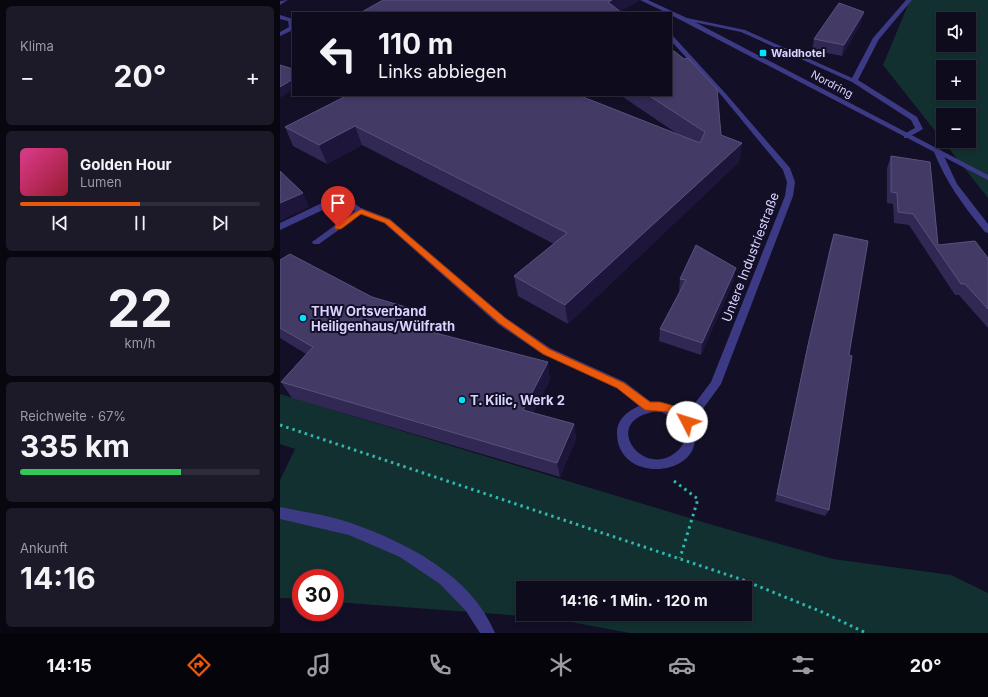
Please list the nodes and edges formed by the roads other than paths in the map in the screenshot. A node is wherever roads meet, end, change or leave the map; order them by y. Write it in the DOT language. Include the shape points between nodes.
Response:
graph roads {
  1 [pos="286,0"];
  2 [pos="909,0"];
  3 [pos="648,1"];
  4 [pos="280,3"];
  5 [pos="666,12"];
  6 [pos="672,14"];
  7 [pos="280,17"];
  8 [pos="687,20"];
  9 [pos="280,34"];
  10 [pos="672,38"];
  11 [pos="854,81"];
  12 [pos="907,136"];
  13 [pos="938,152"];
  14 [pos="988,178"];
  15 [pos="361,211"];
  16 [pos="280,228"];
  17 [pos="988,230"];
  18 [pos="316,242"];
  19 [pos="649,406"];
  20 [pos="687,422"];
  21 [pos="280,513"];
  22 [pos="488,633"];
  1 -- 4 [label="street"];
  2 -- 11 [label="street" via="876,38"];
  3 -- 5 [label="street, Nordring"];
  6 -- 8 [label="street, Nordring"];
  7 -- 9 [label="street" via="291,20 292,28"];
  8 -- 11 [label="street" via="743,31"];
  8 -- 12 [label="street, Nordring"];
  10 -- 20 [label="street, Untere Industriestraße" via="689,62 787,170 791,182 789,196 716,384"];
  11 -- 12 [label="street" via="914,119 919,129"];
  12 -- 13 [label="street, Nordring"];
  13 -- 14 [label="street, Nordring"];
  13 -- 17 [label="street" via="958,194"];
  15 -- 16 [label="street" via="343,198"];
  15 -- 18 [label="street"];
  15 -- 19 [label="street" via="387,222 502,320 546,351 621,386"];
  19 -- 20 [label="street" via="670,409 680,414"];
  19 -- 20 [label="street" via="631,415 625,423 623,436 633,457 643,462 664,465 682,456 690,440"];
  21 -- 22 [label="street" via="350,529 405,552 445,579 471,606"];
}
